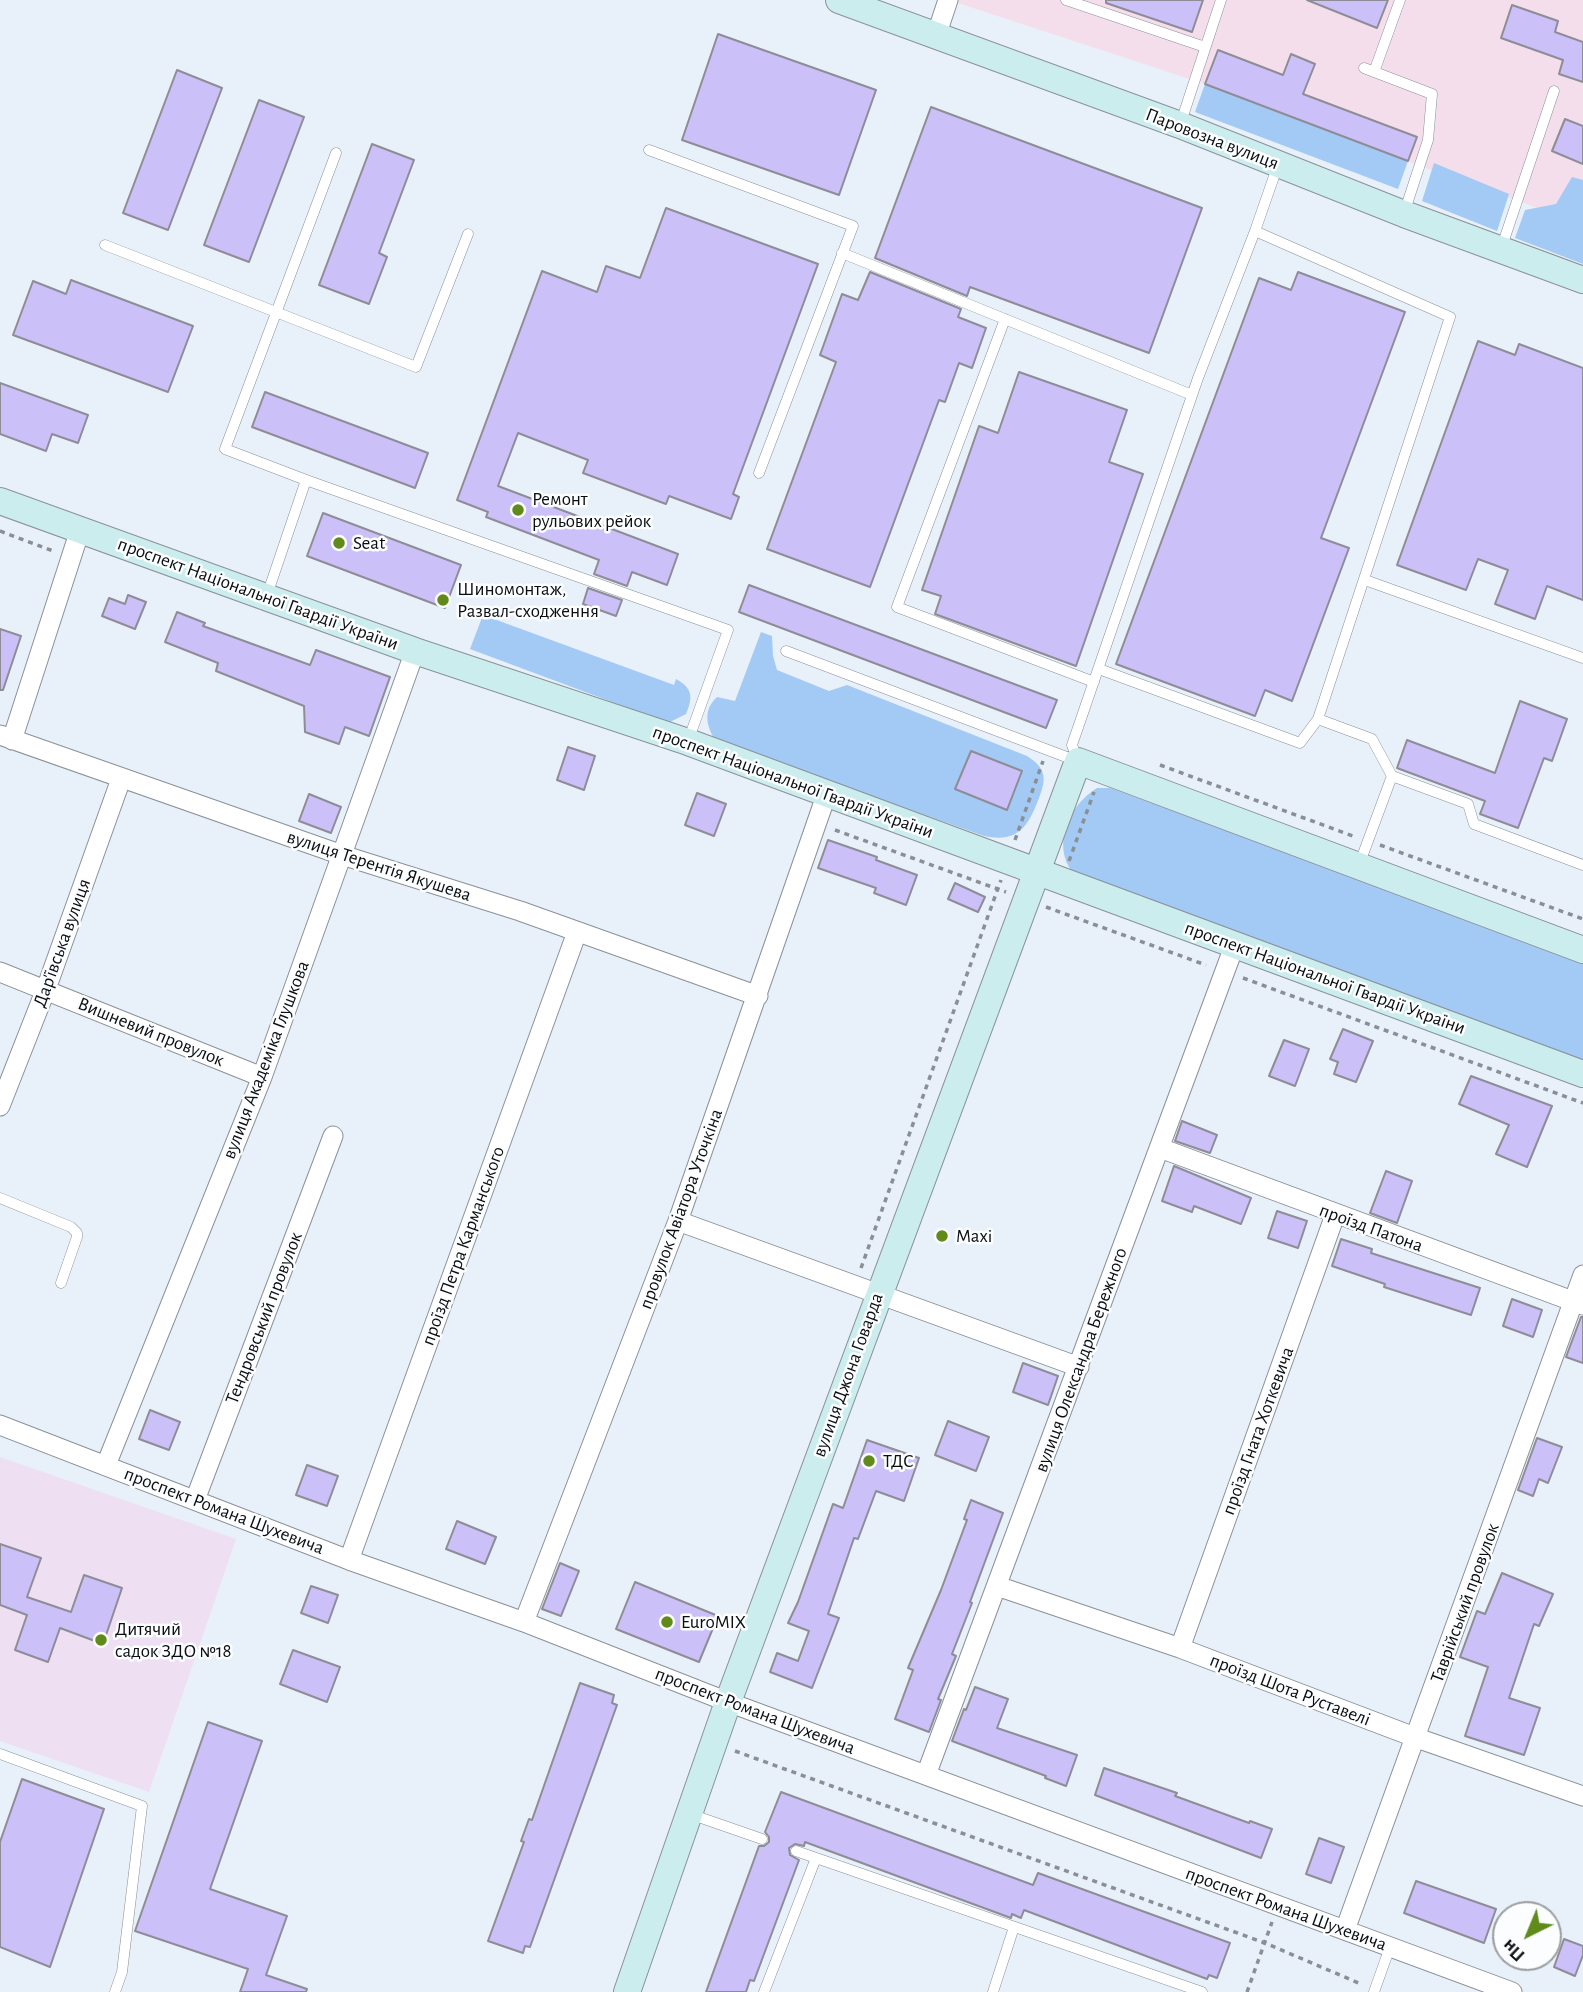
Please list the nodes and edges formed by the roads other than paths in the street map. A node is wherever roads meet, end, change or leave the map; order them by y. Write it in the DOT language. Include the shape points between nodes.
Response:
graph roads {
  1 [pos="839,0"];
  2 [pos="948,0"];
  3 [pos="1066,0"];
  4 [pos="1221,0"];
  5 [pos="1400,0"];
  6 [pos="936,36"];
  7 [pos="1205,47"];
  8 [pos="1554,91"];
  9 [pos="1180,125"];
  10 [pos="649,150"];
  11 [pos="336,153"];
  12 [pos="1278,165"];
  13 [pos="1404,214"];
  14 [pos="1255,231"];
  15 [pos="468,234"];
  16 [pos="105,245"];
  17 [pos="1501,249"];
  18 [pos="842,253"];
  19 [pos="1583,280"];
  20 [pos="278,312"];
  21 [pos="1005,319"];
  22 [pos="1192,396"];
  23 [pos="759,474"];
  24 [pos="306,480"];
  25 [pos="0,501"];
  26 [pos="80,530"];
  27 [pos="1365,580"];
  28 [pos="267,596"];
  29 [pos="415,651"];
  30 [pos="786,651"];
  31 [pos="1583,657"];
  32 [pos="1099,669"];
  33 [pos="1094,682"];
  34 [pos="1318,719"];
  35 [pos="6,737"];
  36 [pos="688,743"];
  37 [pos="1090,766"];
  38 [pos="1392,776"];
  39 [pos="121,779"];
  40 [pos="827,793"];
  41 [pos="1363,853"];
  42 [pos="342,855"];
  43 [pos="1583,865"];
  44 [pos="1036,873"];
  45 [pos="577,932"];
  46 [pos="1235,944"];
  47 [pos="1583,949"];
  48 [pos="0,972"];
  49 [pos="46,989"];
  50 [pos="758,996"];
  51 [pos="1583,1074"];
  52 [pos="262,1077"];
  53 [pos="0,1106"];
  54 [pos="333,1136"];
  55 [pos="1160,1148"];
  56 [pos="0,1198"];
  57 [pos="1335,1215"];
  58 [pos="678,1221"];
  59 [pos="1583,1275"];
  60 [pos="61,1283"];
  61 [pos="866,1290"];
  62 [pos="1578,1303"];
  63 [pos="1079,1367"];
  64 [pos="0,1425"];
  65 [pos="106,1465"];
  66 [pos="195,1500"];
  67 [pos="349,1560"];
  68 [pos="997,1586"];
  69 [pos="524,1622"];
  70 [pos="1180,1648"];
  71 [pos="728,1702"];
  72 [pos="1417,1738"];
  73 [pos="0,1754"];
  74 [pos="926,1776"];
  75 [pos="1583,1796"];
  76 [pos="689,1814"];
  77 [pos="762,1839"];
  78 [pos="796,1851"];
  79 [pos="816,1858"];
  80 [pos="1014,1927"];
  81 [pos="1345,1930"];
  82 [pos="1390,1947"];
  83 [pos="1375,1991"];
  84 [pos="115,1992"];
  85 [pos="627,1992"];
  86 [pos="764,1992"];
  87 [pos="993,1992"];
  88 [pos="1202,1992"];
  89 [pos="1512,1992"];
  1 -- 6 [label="street, Паровозна вулиця"];
  2 -- 6 [label="street"];
  3 -- 7 [label="lane"];
  4 -- 7 [label="lane"];
  5 -- 13 [label="lane" via="1369,70 1432,94 1428,140"];
  6 -- 9 [label="street, Паровозна вулиця"];
  7 -- 9 [label="lane"];
  8 -- 17 [label="lane"];
  9 -- 12 [label="street, Паровозна вулиця"];
  10 -- 18 [label="lane" via="853,226"];
  11 -- 20 [label="lane"];
  12 -- 13 [label="street, Паровозна вулиця"];
  12 -- 14 [label="lane"];
  13 -- 17 [label="street, Паровозна вулиця"];
  14 -- 22 [label="lane"];
  14 -- 27 [label="lane" via="1450,317"];
  15 -- 20 [label="lane" via="416,367"];
  16 -- 20 [label="lane"];
  17 -- 19 [label="street, Паровозна вулиця"];
  18 -- 21 [label="lane"];
  18 -- 23 [label="lane"];
  20 -- 24 [label="lane" via="225,449"];
  21 -- 22 [label="lane"];
  21 -- 33 [label="lane" via="897,607"];
  22 -- 32 [label="lane"];
  24 -- 28 [label="lane"];
  24 -- 36 [label="lane" via="728,630"];
  25 -- 26 [label="street, проспект Національної Гвардії України"];
  26 -- 28 [label="street, проспект Національної Гвардії України"];
  26 -- 35 [label="street"];
  27 -- 31 [label="lane"];
  27 -- 34 [label="lane"];
  28 -- 29 [label="street, проспект Національної Гвардії України"];
  29 -- 36 [label="street, проспект Національної Гвардії України"];
  29 -- 42 [label="street, вулиця Академіка Глушкова"];
  30 -- 37 [label="lane"];
  32 -- 33 [label="lane"];
  32 -- 34 [label="lane" via="1300,743"];
  33 -- 37 [label="lane" via="1072,745"];
  34 -- 38 [label="lane" via="1372,739"];
  35 -- 39 [label="street, вулиця Терентія Якушева"];
  36 -- 40 [label="street, проспект Національної Гвардії України"];
  37 -- 41 [label="street"];
  37 -- 44 [label="street, вулиця Джона Говарда"];
  38 -- 41 [label="lane"];
  38 -- 43 [label="lane" via="1468,804 1474,824"];
  39 -- 42 [label="street, вулиця Терентія Якушева"];
  39 -- 49 [label="street, Дар'ївська вулиця"];
  40 -- 44 [label="street, проспект Національної Гвардії України"];
  40 -- 50 [label="street, провулок Авіатора Уточкіна"];
  41 -- 47 [label="street"];
  42 -- 45 [label="street, вулиця Терентія Якушева"];
  42 -- 52 [label="street, вулиця Академіка Глушкова"];
  44 -- 46 [label="street, проспект Національної Гвардії України"];
  44 -- 61 [label="street, вулиця Джона Говарда"];
  45 -- 50 [label="street, вулиця Терентія Якушева"];
  45 -- 67 [label="street, проїзд Петра Карманського"];
  46 -- 51 [label="street, проспект Національної Гвардії України"];
  46 -- 55 [label="street, вулиця Олександра Бережного"];
  48 -- 49 [label="street, Вишневий провулок"];
  49 -- 52 [label="street, Вишневий провулок"];
  49 -- 53 [label="street, Дар'ївська вулиця"];
  50 -- 58 [label="street, провулок Авіатора Уточкіна"];
  52 -- 65 [label="street, вулиця Академіка Глушкова"];
  54 -- 66 [label="street, Тендровський провулок"];
  55 -- 57 [label="street, проїзд Патона"];
  55 -- 63 [label="street, вулиця Олександра Бережного"];
  56 -- 60 [label="lane" via="77,1233"];
  57 -- 62 [label="street, проїзд Патона"];
  57 -- 70 [label="street, проїзд Гната Хоткевича"];
  58 -- 61 [label="street"];
  58 -- 69 [label="street, провулок Авіатора Уточкіна"];
  59 -- 62 [label="street, Таврійський провулок"];
  61 -- 63 [label="street"];
  61 -- 71 [label="street, вулиця Джона Говарда"];
  62 -- 72 [label="street, Таврійський провулок"];
  63 -- 68 [label="street, вулиця Олександра Бережного"];
  64 -- 65 [label="street, проспект Романа Шухевича"];
  65 -- 66 [label="street, проспект Романа Шухевича"];
  66 -- 67 [label="street, проспект Романа Шухевича"];
  67 -- 69 [label="street, проспект Романа Шухевича"];
  68 -- 70 [label="street, проїзд Шота Руставелі"];
  68 -- 74 [label="street, вулиця Олександра Бережного"];
  69 -- 71 [label="street, проспект Романа Шухевича"];
  70 -- 72 [label="street, проїзд Шота Руставелі"];
  71 -- 74 [label="street, проспект Романа Шухевича"];
  71 -- 76 [label="street, вулиця Джона Говарда"];
  72 -- 75 [label="street, проїзд Шота Руставелі"];
  72 -- 81 [label="street, Таврійський провулок"];
  73 -- 84 [label="lane" via="142,1806 122,1972"];
  74 -- 81 [label="street, проспект Романа Шухевича"];
  76 -- 77 [label="lane"];
  76 -- 85 [label="street, вулиця Джона Говарда"];
  78 -- 79 [label="lane"];
  79 -- 80 [label="lane"];
  79 -- 86 [label="lane"];
  80 -- 87 [label="lane"];
  80 -- 88 [label="lane"];
  81 -- 82 [label="street, проспект Романа Шухевича"];
  82 -- 83 [label="lane"];
  82 -- 89 [label="street, проспект Романа Шухевича"];
}
